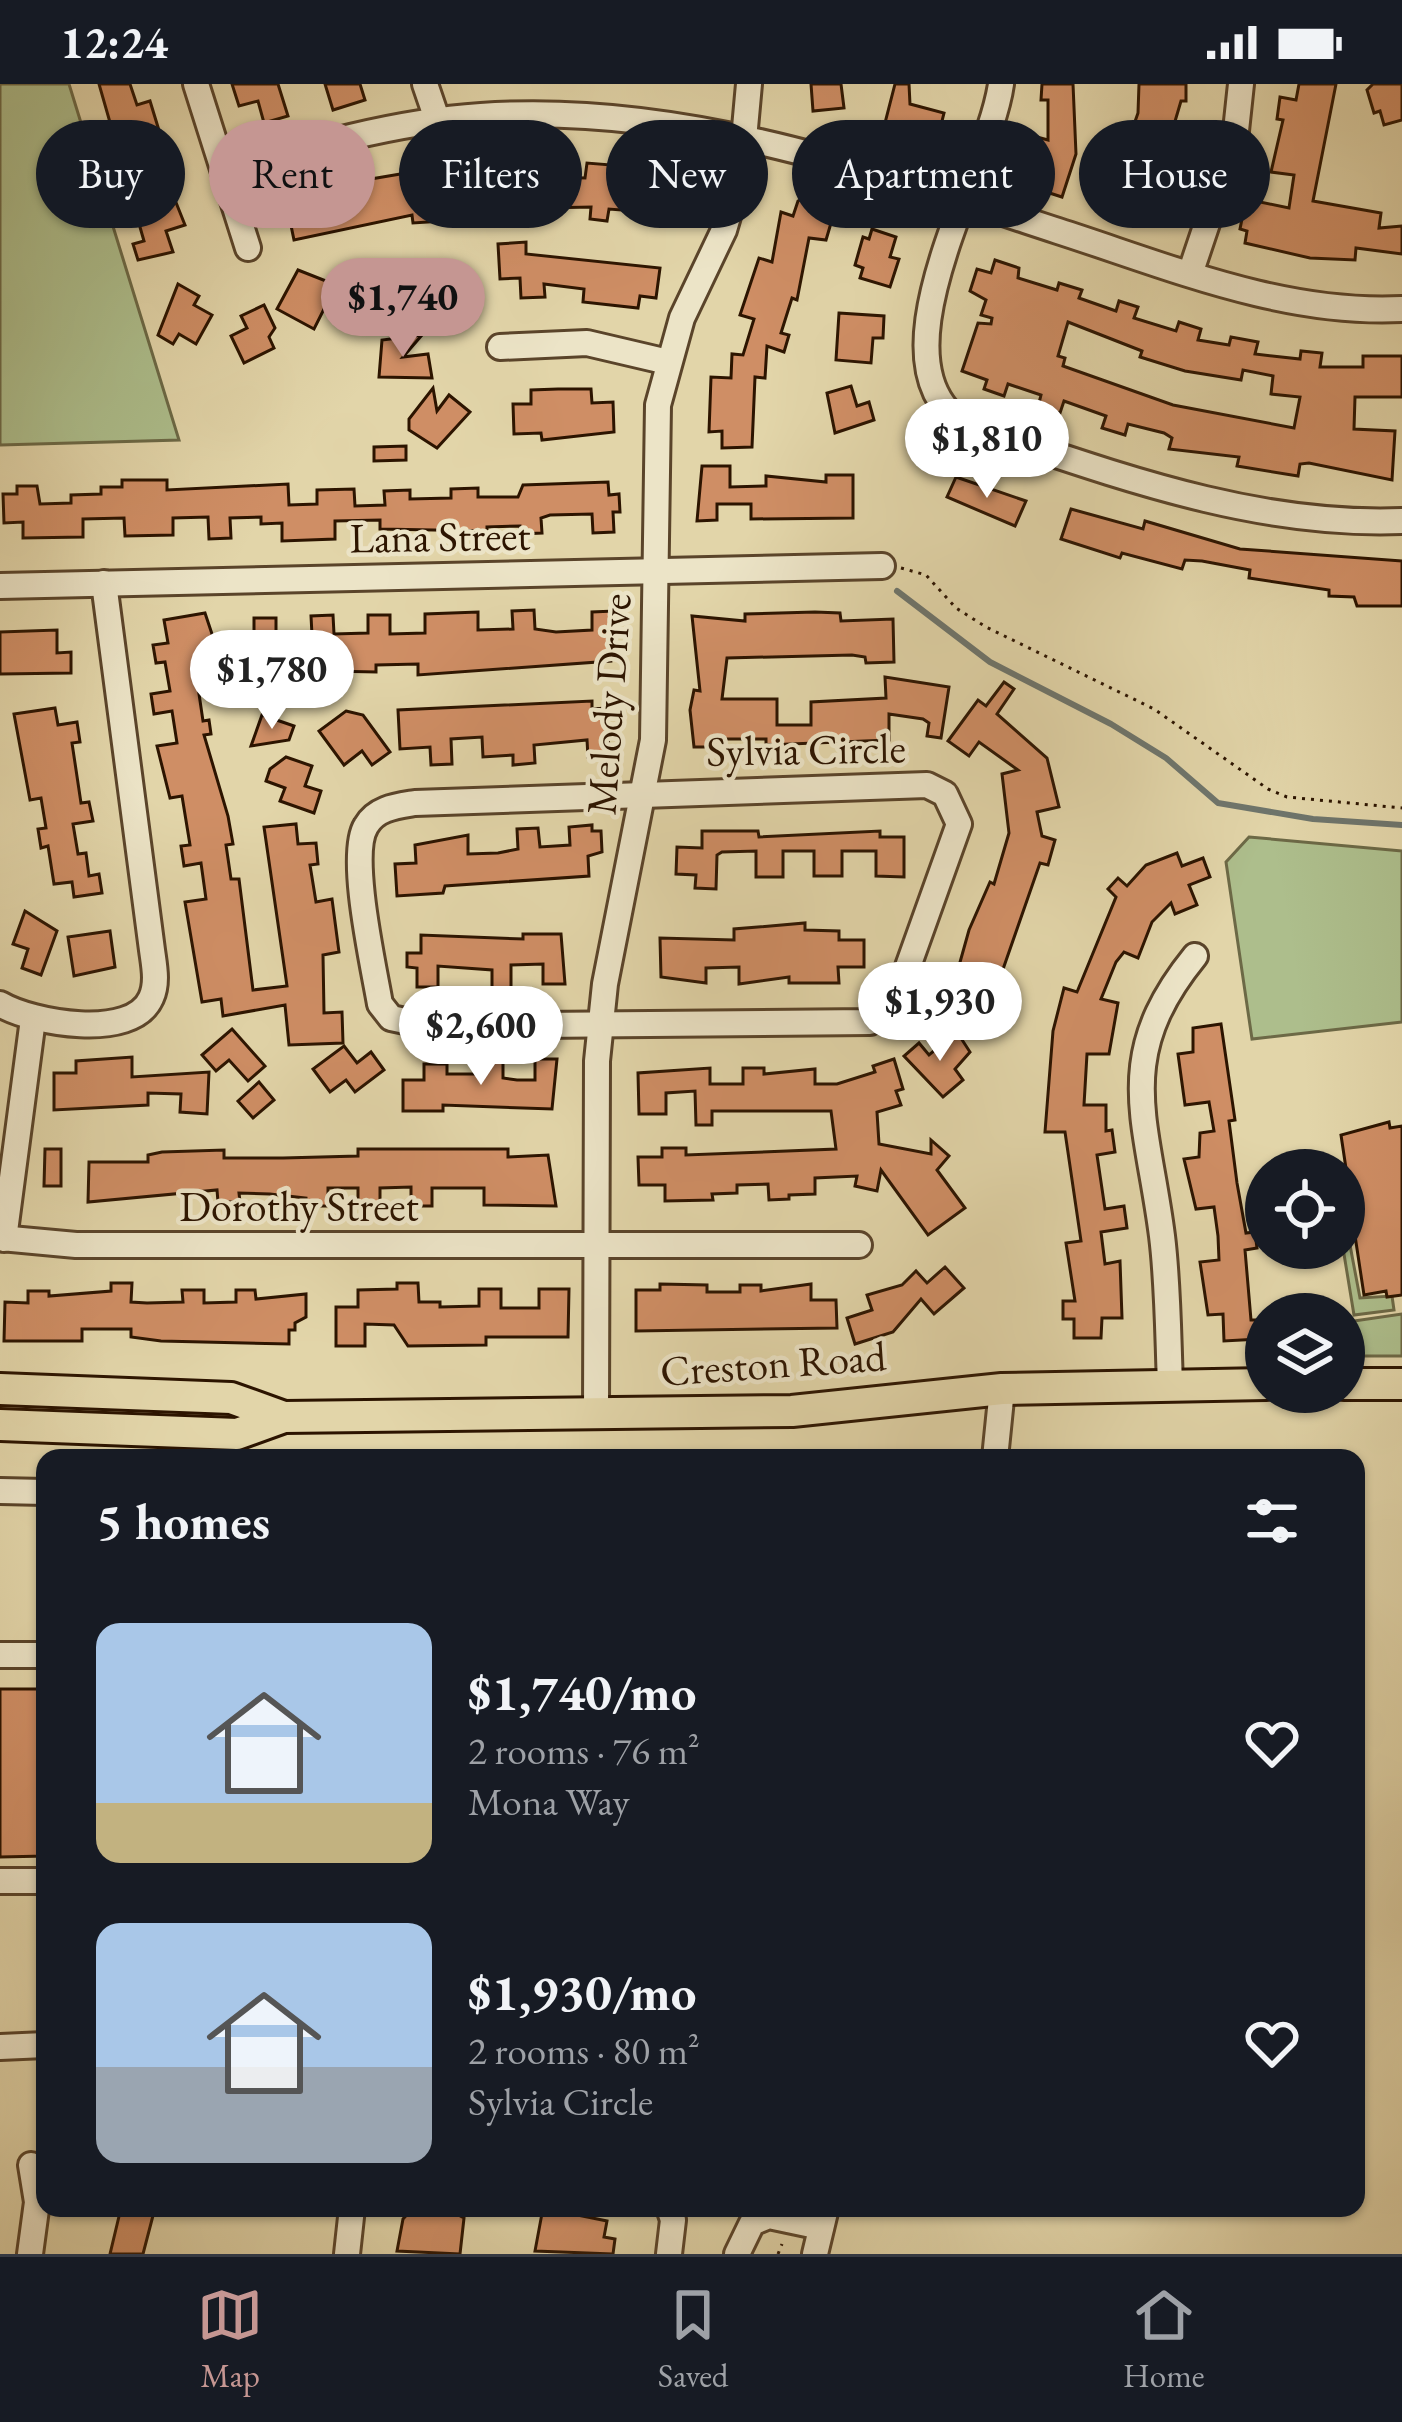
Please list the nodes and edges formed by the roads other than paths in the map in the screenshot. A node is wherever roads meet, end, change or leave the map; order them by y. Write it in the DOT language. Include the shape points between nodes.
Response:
graph roads {
  1 [pos="196,84"];
  2 [pos="425,84"];
  3 [pos="749,84"];
  4 [pos="1001,84"];
  5 [pos="1241,84"];
  6 [pos="437,120"];
  7 [pos="486,120"];
  8 [pos="611,120"];
  9 [pos="747,120"];
  10 [pos="989,120"];
  11 [pos="209,125"];
  12 [pos="242,228"];
  13 [pos="724,228"];
  14 [pos="955,228"];
  15 [pos="1049,228"];
  16 [pos="248,248"];
  17 [pos="1190,274"];
  18 [pos="1402,309"];
  19 [pos="500,347"];
  20 [pos="668,362"];
  21 [pos="1402,521"];
  22 [pos="882,566"];
  23 [pos="656,569"];
  24 [pos="104,584"];
  25 [pos="0,586"];
  26 [pos="646,792"];
  27 [pos="1195,956"];
  28 [pos="0,1004"];
  29 [pos="33,1019"];
  30 [pos="601,1027"];
  31 [pos="2,1238"];
  32 [pos="598,1245"];
  33 [pos="860,1245"];
  34 [pos="1170,1384"];
  35 [pos="1245,1384"];
  36 [pos="1365,1384"];
  37 [pos="1402,1384"];
  38 [pos="0,1389"];
  39 [pos="1002,1389"];
  40 [pos="596,1415"];
  41 [pos="284,1418"];
  42 [pos="0,1425"];
  43 [pos="996,1449"];
  44 [pos="0,1491"];
  45 [pos="36,1492"];
  46 [pos="0,1655"];
  47 [pos="36,1655"];
  48 [pos="0,1881"];
  49 [pos="36,1881"];
  50 [pos="36,2045"];
  51 [pos="0,2047"];
  52 [pos="31,2165"];
  53 [pos="36,2192"];
  54 [pos="36,2216"];
  55 [pos="351,2217"];
  56 [pos="672,2217"];
  57 [pos="767,2217"];
  58 [pos="823,2217"];
  59 [pos="30,2254"];
  60 [pos="347,2254"];
  61 [pos="669,2254"];
  62 [pos="737,2254"];
  63 [pos="815,2254"];
  1 -- 11 [label="street"];
  2 -- 6 [label="street"];
  3 -- 9 [label="street, Melody Drive"];
  4 -- 10 [label="street"];
  5 -- 17 [label="street" via="1235,140"];
  7 -- 8 [label="street"];
  12 -- 16 [label="street"];
  13 -- 20 [label="street, Melody Drive"];
  14 -- 21 [label="street" via="928,320 928,374 945,412 963,424 1203,500 1309,518"];
  15 -- 17 [label="street"];
  17 -- 18 [label="street" via="1334,308"];
  19 -- 20 [label="street" via="586,343"];
  20 -- 23 [label="street, Melody Drive" via="656,451"];
  22 -- 23 [label="street, Lana Street"];
  23 -- 24 [label="street, Lana Street"];
  23 -- 26 [label="street, Melody Drive"];
  24 -- 25 [label="street, Lana Street"];
  24 -- 29 [label="street" via="152,950 151,998 122,1022"];
  26 -- 30 [label="street, Melody Drive"];
  26 -- 30 [label="street" via="395,806 378,812 361,838 376,983 391,1018 429,1026"];
  26 -- 30 [label="street, Sylvia Circle" via="927,785 945,794 959,824 896,1000 884,1014 852,1025"];
  27 -- 34 [label="street" via="1161,998 1141,1072 1163,1242"];
  28 -- 29 [label="street"];
  29 -- 31 [label="street"];
  30 -- 32 [label="street, Melody Drive"];
  31 -- 32 [label="street, Dorothy Street" via="76,1245"];
  32 -- 33 [label="street, Dorothy Street"];
  32 -- 40 [label="street, Melody Drive"];
  34 -- 35 [label="main road, Creston Road"];
  34 -- 39 [label="main road, Creston Road"];
  36 -- 37 [label="main road"];
  38 -- 41 [label="main road, Creston Road" via="231,1398"];
  39 -- 40 [label="main road, Creston Road" via="792,1411"];
  39 -- 43 [label="street"];
  40 -- 41 [label="main road, Creston Road"];
  41 -- 42 [label="main road, Creston Road" via="237,1434"];
  44 -- 45 [label="street"];
  46 -- 47 [label="street"];
  48 -- 49 [label="street"];
  50 -- 51 [label="street"];
  52 -- 53 [label="street"];
  54 -- 59 [label="street"];
  55 -- 60 [label="street"];
  56 -- 61 [label="street"];
  57 -- 62 [label="street" via="752,2223"];
  58 -- 63 [label="street"];
}
